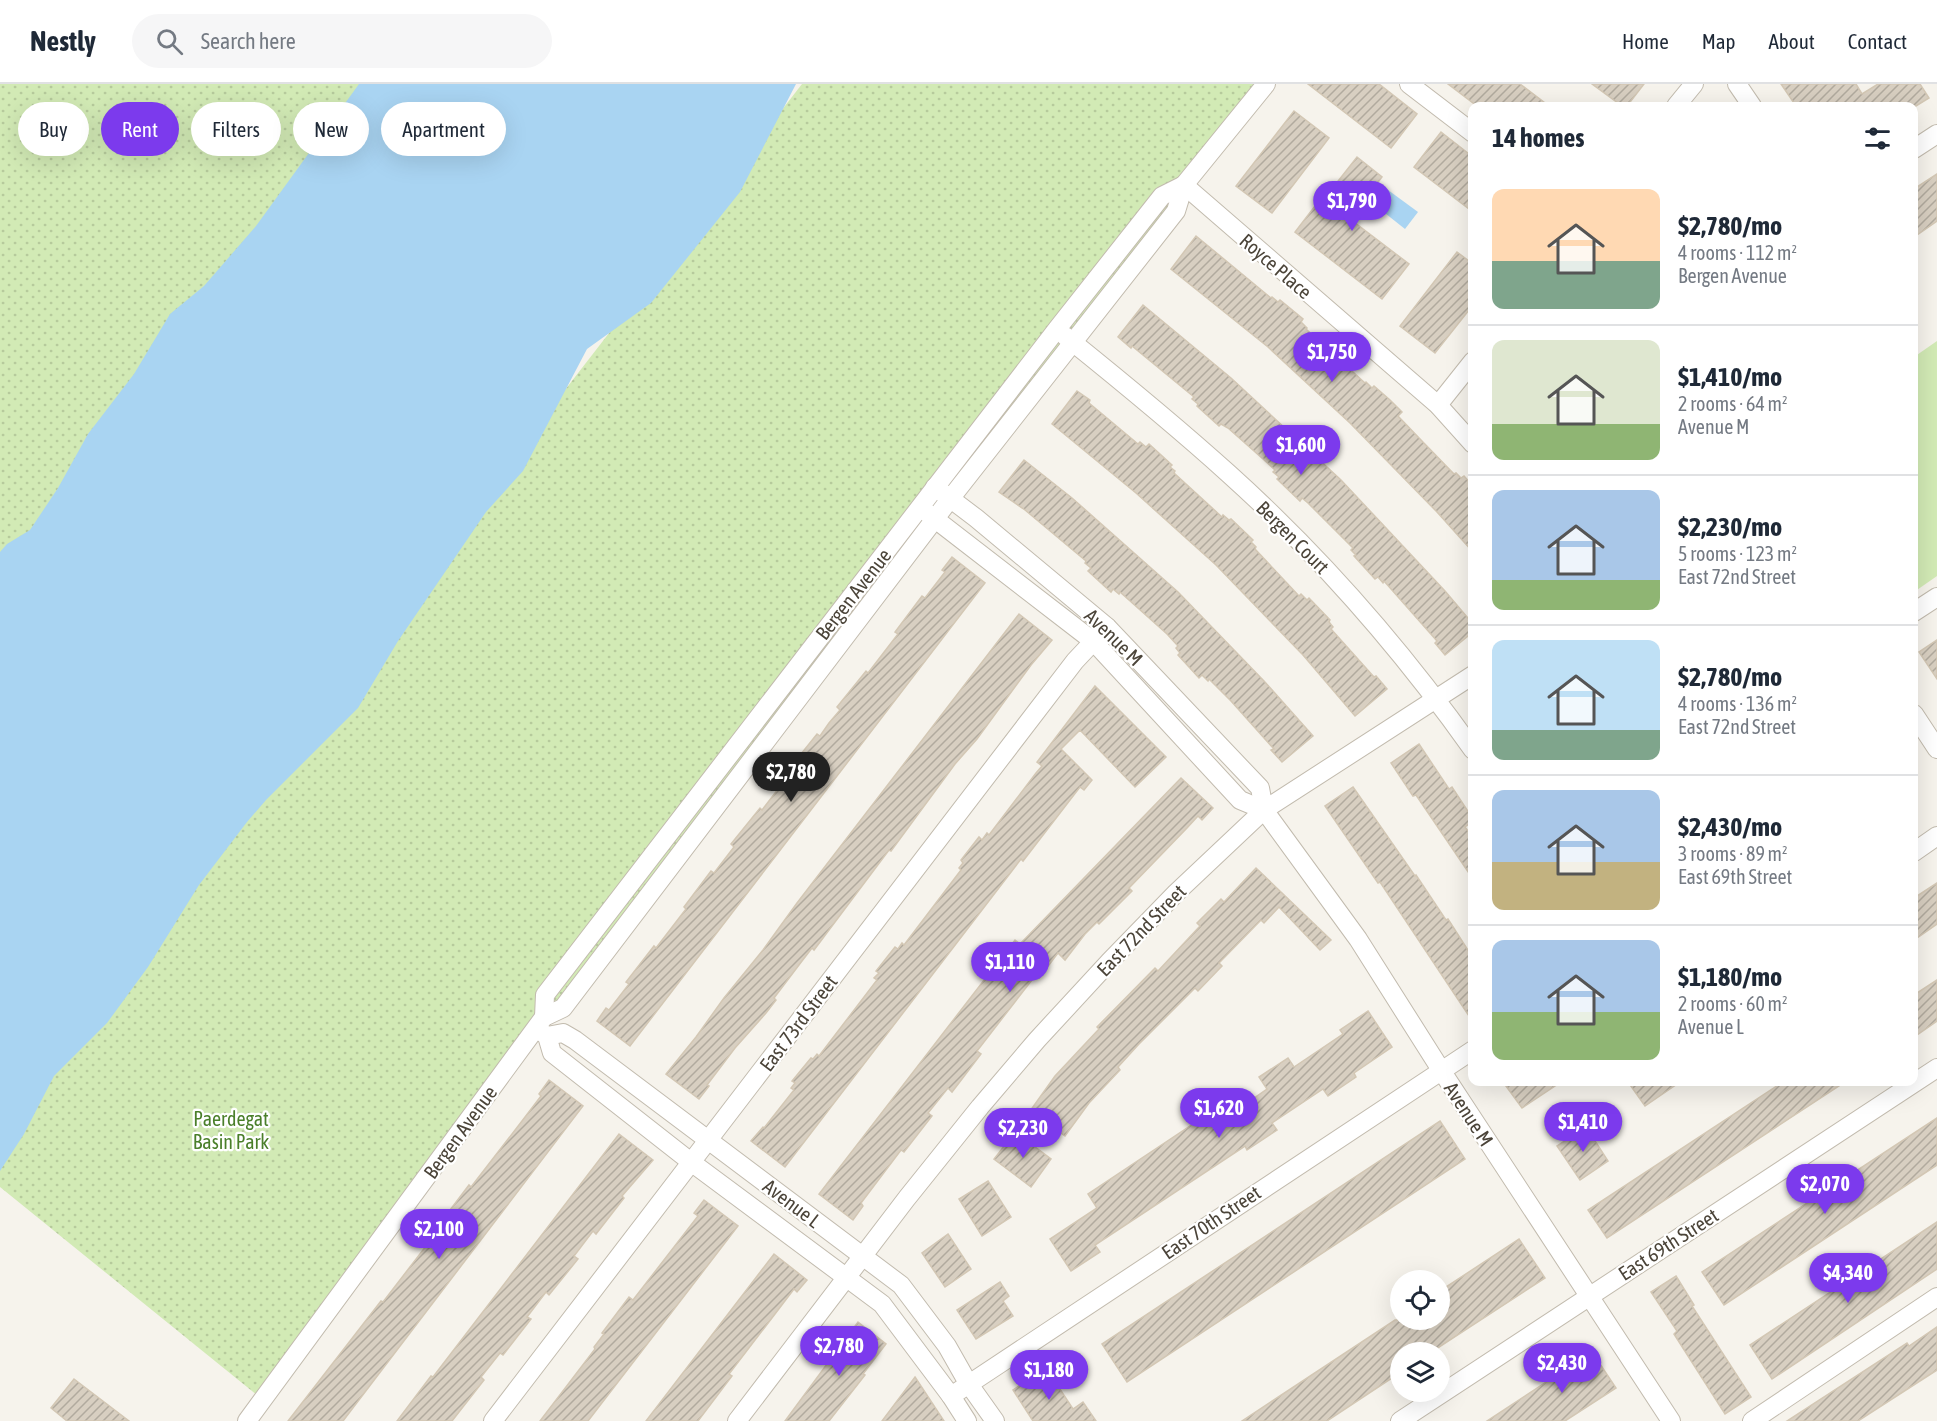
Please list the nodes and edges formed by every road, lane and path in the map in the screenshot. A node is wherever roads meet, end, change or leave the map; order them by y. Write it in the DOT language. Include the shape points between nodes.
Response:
graph roads {
  1 [pos="1266,84"];
  2 [pos="1409,84"];
  3 [pos="1694,84"];
  4 [pos="1737,84"];
  5 [pos="1679,102"];
  6 [pos="1749,102"];
  7 [pos="1468,129"];
  8 [pos="1937,134"];
  9 [pos="1918,146"];
  10 [pos="1184,185"];
  11 [pos="1057,329"];
  12 [pos="1073,342"];
  13 [pos="1468,368"];
  14 [pos="1438,405"];
  15 [pos="1468,438"];
  16 [pos="935,487"];
  17 [pos="950,499"];
  18 [pos="920,508"];
  19 [pos="935,518"];
  20 [pos="1937,597"];
  21 [pos="1918,609"];
  22 [pos="1107,627"];
  23 [pos="1093,641"];
  24 [pos="1468,678"];
  25 [pos="1437,699"];
  26 [pos="1918,720"];
  27 [pos="1468,743"];
  28 [pos="1937,749"];
  29 [pos="1264,810"];
  30 [pos="1937,836"];
  31 [pos="1918,849"];
  32 [pos="542,1027"];
  33 [pos="1468,1053"];
  34 [pos="1937,1068"];
  35 [pos="1441,1070"];
  36 [pos="1918,1080"];
  37 [pos="1910,1086"];
  38 [pos="708,1141"];
  39 [pos="692,1162"];
  40 [pos="864,1256"];
  41 [pos="847,1277"];
  42 [pos="1589,1296"];
  43 [pos="1937,1297"];
  44 [pos="968,1383"];
  45 [pos="951,1395"];
  46 [pos="247,1421"];
  47 [pos="493,1421"];
  48 [pos="737,1421"];
  49 [pos="967,1421"];
  50 [pos="994,1421"];
  51 [pos="1400,1421"];
  52 [pos="1671,1421"];
  53 [pos="1752,1421"];
  1 -- 10 [label="street, Bergen Avenue"];
  2 -- 7 [label="street"];
  3 -- 5 [label="street"];
  4 -- 6 [label="street"];
  8 -- 9 [label="street"];
  10 -- 11 [label="street, Bergen Avenue" via="1162,196"];
  10 -- 12 [label="street, Bergen Avenue" via="1176,211"];
  10 -- 14 [label="street, Royce Place"];
  11 -- 12 [label="street, Bergen Court"];
  11 -- 16 [label="street, Bergen Avenue"];
  12 -- 17 [label="street, Bergen Avenue"];
  12 -- 25 [label="street, Bergen Court" via="1169,420 1272,515 1342,587"];
  13 -- 14 [label="street"];
  14 -- 15 [label="street, Royce Place"];
  16 -- 17 [label="street, Avenue M"];
  16 -- 18 [label="street, Bergen Avenue"];
  17 -- 19 [label="street, Bergen Avenue"];
  17 -- 22 [label="street, Avenue M"];
  18 -- 19 [label="street, Avenue M"];
  18 -- 32 [label="street, Bergen Avenue" via="545,995"];
  19 -- 23 [label="street, Avenue M"];
  19 -- 32 [label="street, Bergen Avenue" via="563,1008"];
  20 -- 21 [label="street"];
  22 -- 23 [label="street, East 73rd Street"];
  22 -- 29 [label="street, Avenue M" via="1260,788"];
  23 -- 29 [label="street, Avenue M" via="1240,800"];
  23 -- 38 [label="street, East 73rd Street"];
  24 -- 25 [label="street, East 72nd Street"];
  25 -- 27 [label="street, Bergen Court"];
  25 -- 29 [label="street, East 72nd Street"];
  26 -- 28 [label="street"];
  29 -- 35 [label="street, Avenue M" via="1358,939"];
  29 -- 40 [label="street, East 72nd Street" via="1176,893 1037,1040"];
  30 -- 31 [label="street"];
  32 -- 38 [label="street, Avenue L" via="575,1040"];
  32 -- 39 [label="street, Avenue L" via="552,1053"];
  32 -- 46 [label="street, Bergen Avenue"];
  33 -- 35 [label="street, East 70th Street"];
  34 -- 36 [label="street, East 69th Street"];
  35 -- 42 [label="street, Avenue M"];
  35 -- 44 [label="street, East 70th Street"];
  37 -- 42 [label="street, East 69th Street"];
  38 -- 39 [label="street, East 73rd Street"];
  38 -- 40 [label="street, Avenue L"];
  39 -- 41 [label="street, Avenue L"];
  39 -- 47 [label="street, East 73rd Street"];
  40 -- 41 [label="street, East 72nd Street"];
  40 -- 44 [label="street, Avenue L" via="901,1286 947,1346"];
  41 -- 45 [label="street, Avenue L" via="882,1305"];
  41 -- 48 [label="street, East 72nd Street"];
  42 -- 51 [label="street, East 69th Street"];
  42 -- 52 [label="street, Avenue M"];
  43 -- 53 [label="street"];
  44 -- 45 [label="street, East 70th Street"];
  44 -- 50 [label="street, Avenue L"];
  45 -- 49 [label="street, Avenue L"];
}
